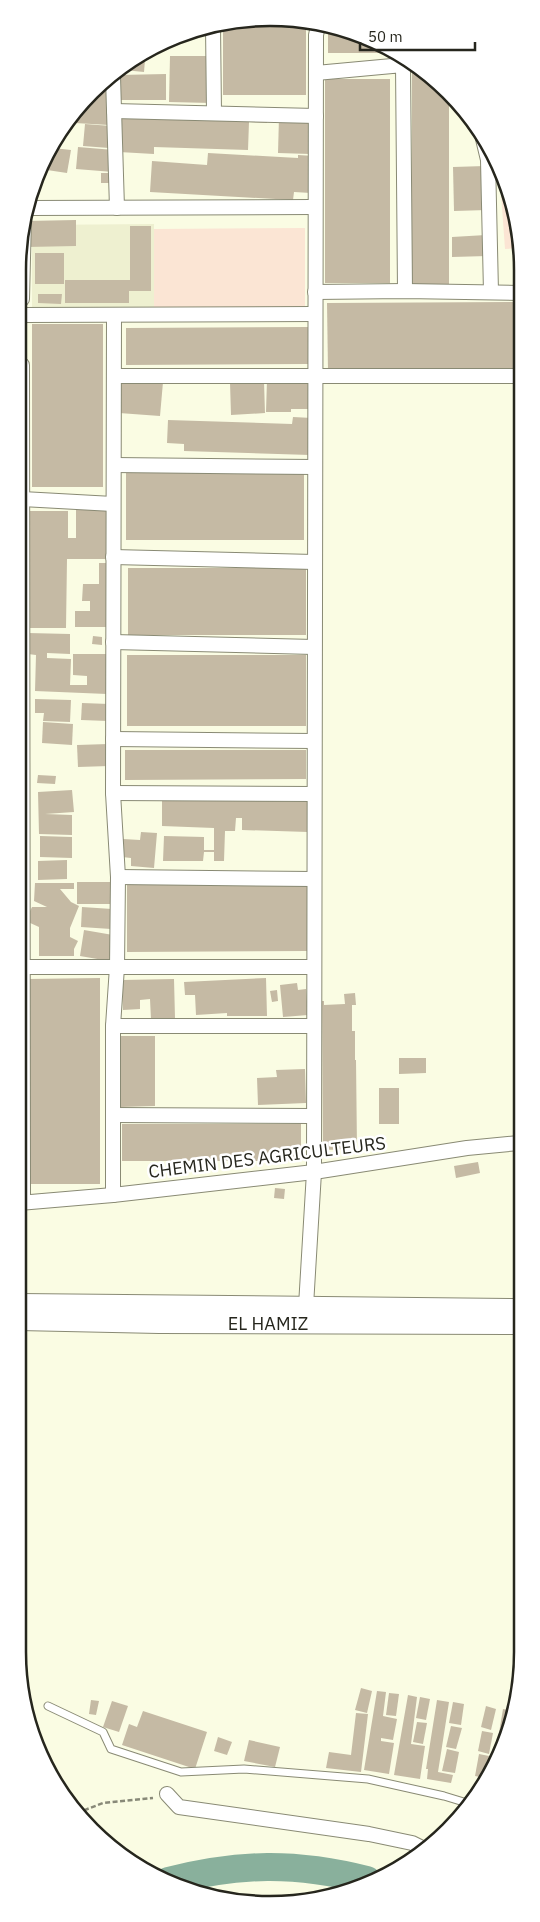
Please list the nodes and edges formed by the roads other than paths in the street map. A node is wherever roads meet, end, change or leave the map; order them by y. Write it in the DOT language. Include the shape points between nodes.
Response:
graph roads {
  1 [pos="317,31"];
  2 [pos="213,33"];
  3 [pos="402,65"];
  4 [pos="403,66"];
  5 [pos="316,73"];
  6 [pos="113,84"];
  7 [pos="114,112"];
  8 [pos="214,113"];
  9 [pos="316,116"];
  10 [pos="488,160"];
  11 [pos="316,207"];
  12 [pos="35,208"];
  13 [pos="117,208"];
  14 [pos="405,291"];
  15 [pos="315,292"];
  16 [pos="491,292"];
  17 [pos="514,293"];
  18 [pos="315,314"];
  19 [pos="26,315"];
  20 [pos="114,315"];
  21 [pos="315,375"];
  22 [pos="114,376"];
  23 [pos="514,376"];
  24 [pos="114,464"];
  25 [pos="314,467"];
  26 [pos="26,499"];
  27 [pos="114,504"];
  28 [pos="113,557"];
  29 [pos="314,562"];
  30 [pos="113,642"];
  31 [pos="314,647"];
  32 [pos="113,739"];
  33 [pos="314,742"];
  34 [pos="113,793"];
  35 [pos="314,794"];
  36 [pos="118,877"];
  37 [pos="313,878"];
  38 [pos="313,966"];
  39 [pos="26,967"];
  40 [pos="117,967"];
  41 [pos="113,1026"];
  42 [pos="313,1026"];
  43 [pos="112,1116"];
  44 [pos="312,1116"];
  45 [pos="514,1143"];
  46 [pos="314,1172"];
  47 [pos="113,1195"];
  48 [pos="26,1202"];
  49 [pos="26,1304"];
  50 [pos="306,1306"];
  51 [pos="514,1308"];
  52 [pos="26,1320"];
  53 [pos="514,1324"];
  54 [pos="48,1706"];
  55 [pos="167,1794"];
  56 [pos="462,1801"];
  57 [pos="417,1846"];
  1 -- 5 [label="street"];
  2 -- 8 [label="street"];
  3 -- 5 [label="street"];
  4 -- 14 [label="street"];
  5 -- 9 [label="street"];
  6 -- 7 [label="street"];
  7 -- 8 [label="street"];
  7 -- 13 [label="street"];
  8 -- 9 [label="street"];
  9 -- 11 [label="street"];
  10 -- 16 [label="street"];
  11 -- 13 [label="street"];
  11 -- 15 [label="street"];
  12 -- 13 [label="street"];
  14 -- 15 [label="street"];
  14 -- 16 [label="street"];
  15 -- 18 [label="street"];
  16 -- 17 [label="street"];
  18 -- 20 [label="street"];
  18 -- 21 [label="street"];
  19 -- 20 [label="street"];
  20 -- 22 [label="street"];
  21 -- 22 [label="street"];
  21 -- 23 [label="street"];
  21 -- 25 [label="street"];
  22 -- 24 [label="street"];
  24 -- 25 [label="street"];
  24 -- 27 [label="street"];
  25 -- 29 [label="street"];
  26 -- 27 [label="street"];
  27 -- 28 [label="street"];
  28 -- 29 [label="street"];
  28 -- 30 [label="street"];
  29 -- 31 [label="street"];
  30 -- 31 [label="street"];
  30 -- 32 [label="street"];
  31 -- 33 [label="street"];
  32 -- 33 [label="street"];
  32 -- 34 [label="street"];
  33 -- 35 [label="street"];
  34 -- 35 [label="street"];
  34 -- 36 [label="street"];
  35 -- 37 [label="street"];
  36 -- 37 [label="street"];
  36 -- 40 [label="street"];
  37 -- 38 [label="street"];
  38 -- 40 [label="street"];
  38 -- 42 [label="street"];
  39 -- 40 [label="street"];
  40 -- 41 [label="street"];
  41 -- 42 [label="street"];
  41 -- 43 [label="street"];
  42 -- 44 [label="street"];
  43 -- 44 [label="street"];
  43 -- 47 [label="street"];
  44 -- 46 [label="street"];
  45 -- 46 [label="street, CHEMIN DES AGRICULTEURS"];
  46 -- 47 [label="street, CHEMIN DES AGRICULTEURS"];
  46 -- 50 [label="street"];
  47 -- 48 [label="street, CHEMIN DES AGRICULTEURS"];
  49 -- 50 [label="main road, EL HAMIZ"];
  50 -- 51 [label="main road, EL HAMIZ"];
  52 -- 53 [label="main road, EL HAMIZ"];
  54 -- 56 [label="lane" via="103,1732 111,1749 182,1772 244,1769 368,1779"];
  55 -- 57 [label="street" via="179,1808 369,1834"];
}
